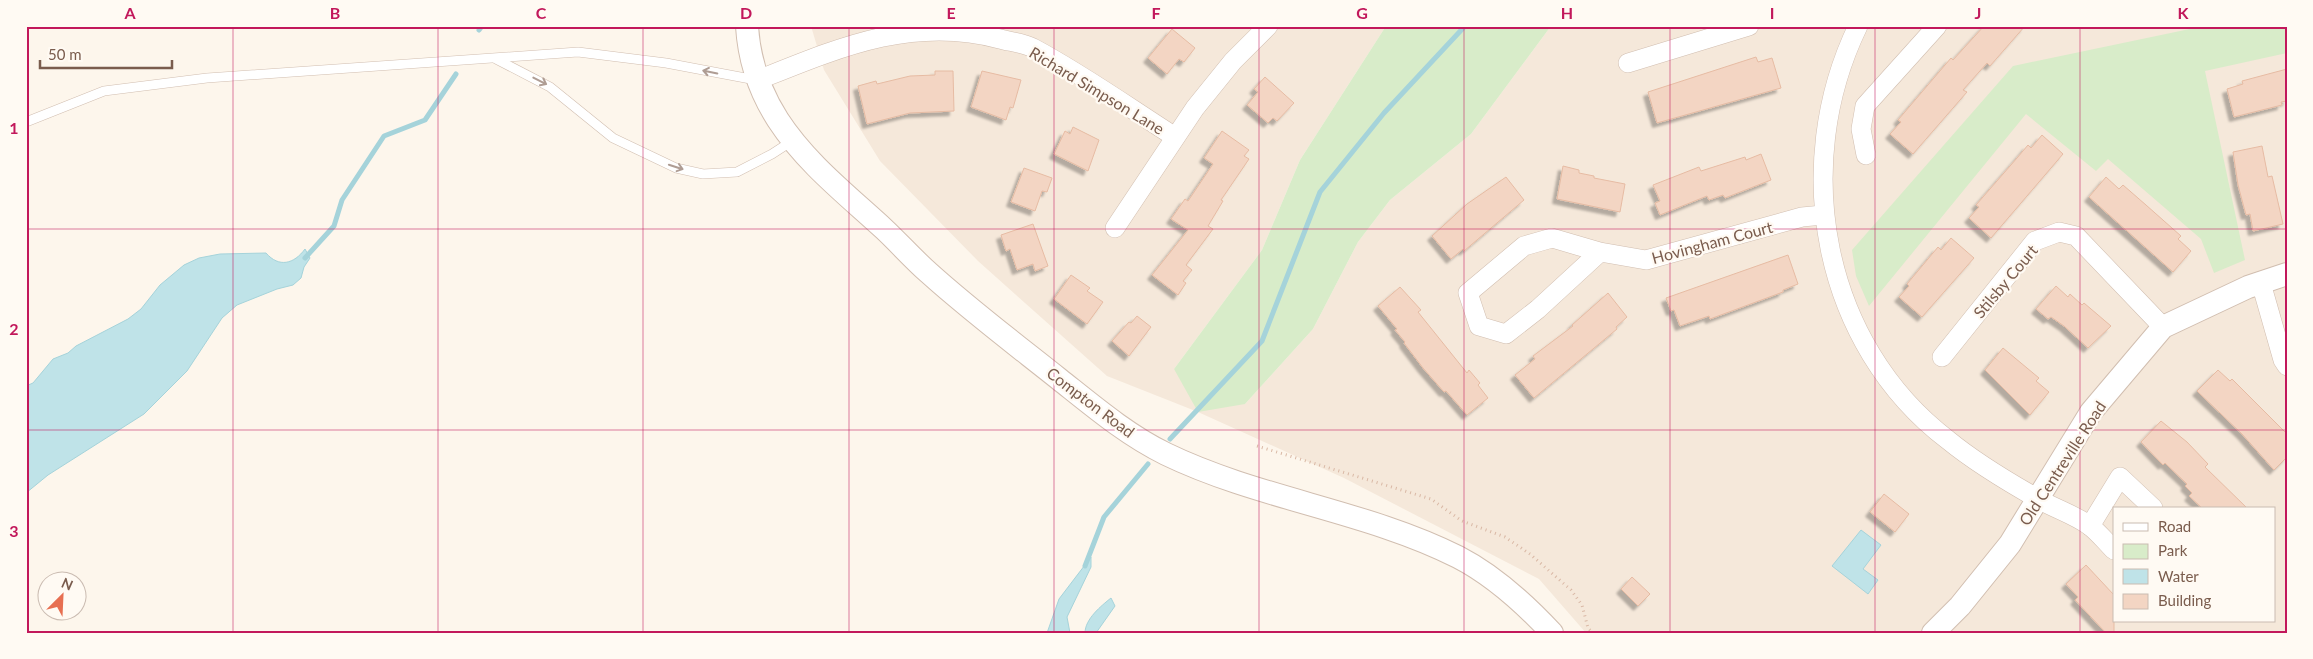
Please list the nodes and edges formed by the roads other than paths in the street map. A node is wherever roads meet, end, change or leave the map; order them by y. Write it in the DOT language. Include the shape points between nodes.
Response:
graph roads {
  1 [pos="747,26"];
  2 [pos="1268,26"];
  3 [pos="1749,26"];
  4 [pos="1858,26"];
  5 [pos="1937,26"];
  6 [pos="496,59"];
  7 [pos="1628,63"];
  8 [pos="758,80"];
  9 [pos="26,122"];
  10 [pos="1175,137"];
  11 [pos="792,141"];
  12 [pos="1866,155"];
  13 [pos="1823,215"];
  14 [pos="1115,228"];
  15 [pos="1600,252"];
  16 [pos="2287,274"];
  17 [pos="2260,283"];
  18 [pos="2164,327"];
  19 [pos="1942,357"];
  20 [pos="2287,366"];
  21 [pos="2039,499"];
  22 [pos="2152,507"];
  23 [pos="2090,526"];
  24 [pos="2113,549"];
  25 [pos="1552,633"];
  26 [pos="1934,633"];
  1 -- 8 [label="street, Compton Road"];
  2 -- 10 [label="street" via="1233,61"];
  3 -- 7 [label="street"];
  4 -- 13 [label="street" via="1841,65 1829,108"];
  5 -- 12 [label="street" via="1865,106 1860,129"];
  8 -- 6 [label="lane, one-way" via="666,63 578,52"];
  6 -- 9 [label="lane" via="207,78 104,91"];
  6 -- 11 [label="lane, one-way" via="550,87 614,138 676,168 703,174 737,172"];
  8 -- 10 [label="street, Richard Simpson Lane" via="819,55 877,38 924,30 974,32 1031,47"];
  8 -- 11 [label="street, Compton Road"];
  10 -- 14 [label="street"];
  11 -- 25 [label="street, Compton Road" via="935,278 1099,411 1143,442 1185,463 1380,527 1458,558 1498,583"];
  13 -- 15 [label="street, Hovingham Court" via="1802,217 1646,260"];
  13 -- 21 [label="street" via="1843,294 1862,337 1887,377 1946,439 1994,473"];
  15 -- 15 [label="street, Hovingham Court" via="1552,238 1524,246 1468,293 1479,326 1506,334"];
  16 -- 17 [label="street, Old Centreville Road"];
  17 -- 18 [label="street, Old Centreville Road"];
  17 -- 20 [label="street" via="2282,360"];
  18 -- 19 [label="street, Stilsby Court" via="2076,236 2059,232 2036,242"];
  18 -- 21 [label="street, Old Centreville Road" via="2091,412"];
  21 -- 23 [label="street"];
  21 -- 26 [label="street, Old Centreville Road" via="1990,570"];
  22 -- 23 [label="street" via="2120,477"];
  23 -- 24 [label="street"];
}
